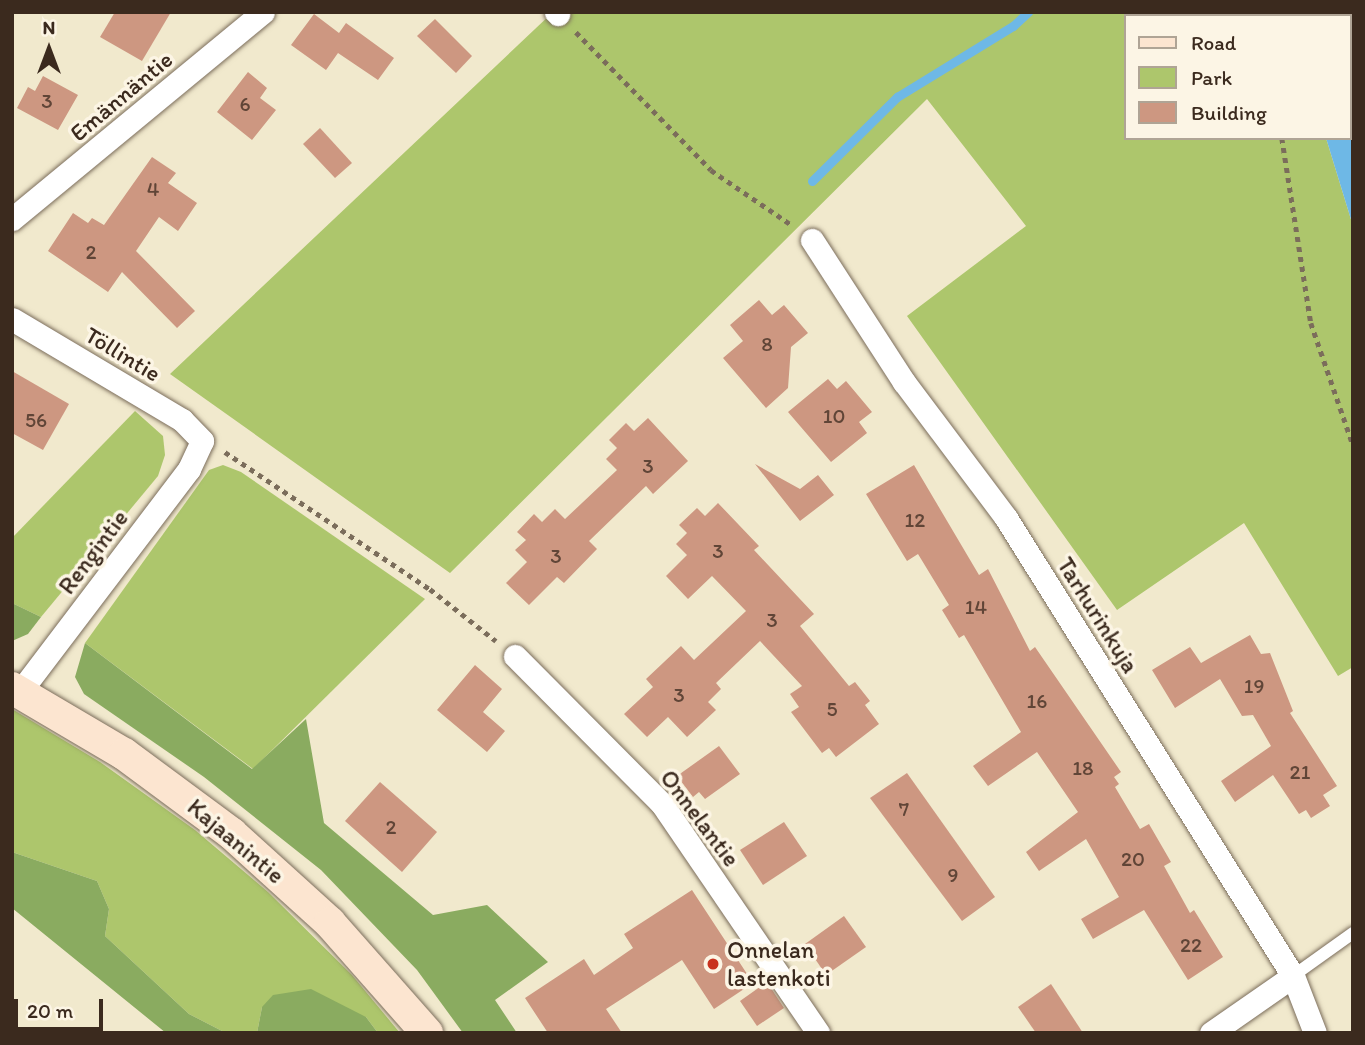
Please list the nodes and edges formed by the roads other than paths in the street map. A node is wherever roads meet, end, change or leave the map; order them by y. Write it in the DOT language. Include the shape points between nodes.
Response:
graph roads {
  1 [pos="262,12"];
  2 [pos="12,219"];
  3 [pos="812,240"];
  4 [pos="12,319"];
  5 [pos="202,441"];
  6 [pos="515,656"];
  7 [pos="16,690"];
  8 [pos="1353,933"];
  9 [pos="1293,976"];
  10 [pos="427,1033"];
  11 [pos="818,1033"];
  12 [pos="1211,1033"];
  13 [pos="1315,1033"];
  1 -- 2 [label="street, Emännäntie"];
  3 -- 9 [label="street, Tarhurinkuja" via="904,382 1006,518"];
  4 -- 5 [label="street, Töllintie" via="172,414"];
  5 -- 7 [label="street, Rengintie" via="189,469"];
  6 -- 11 [label="street, Onnelantie" via="662,804"];
  7 -- 10 [label="main road, Kajaanintie" via="124,754 232,834 330,923"];
  8 -- 9 [label="lane"];
  9 -- 12 [label="street"];
  9 -- 13 [label="street, Tarhurinkuja"];
}
